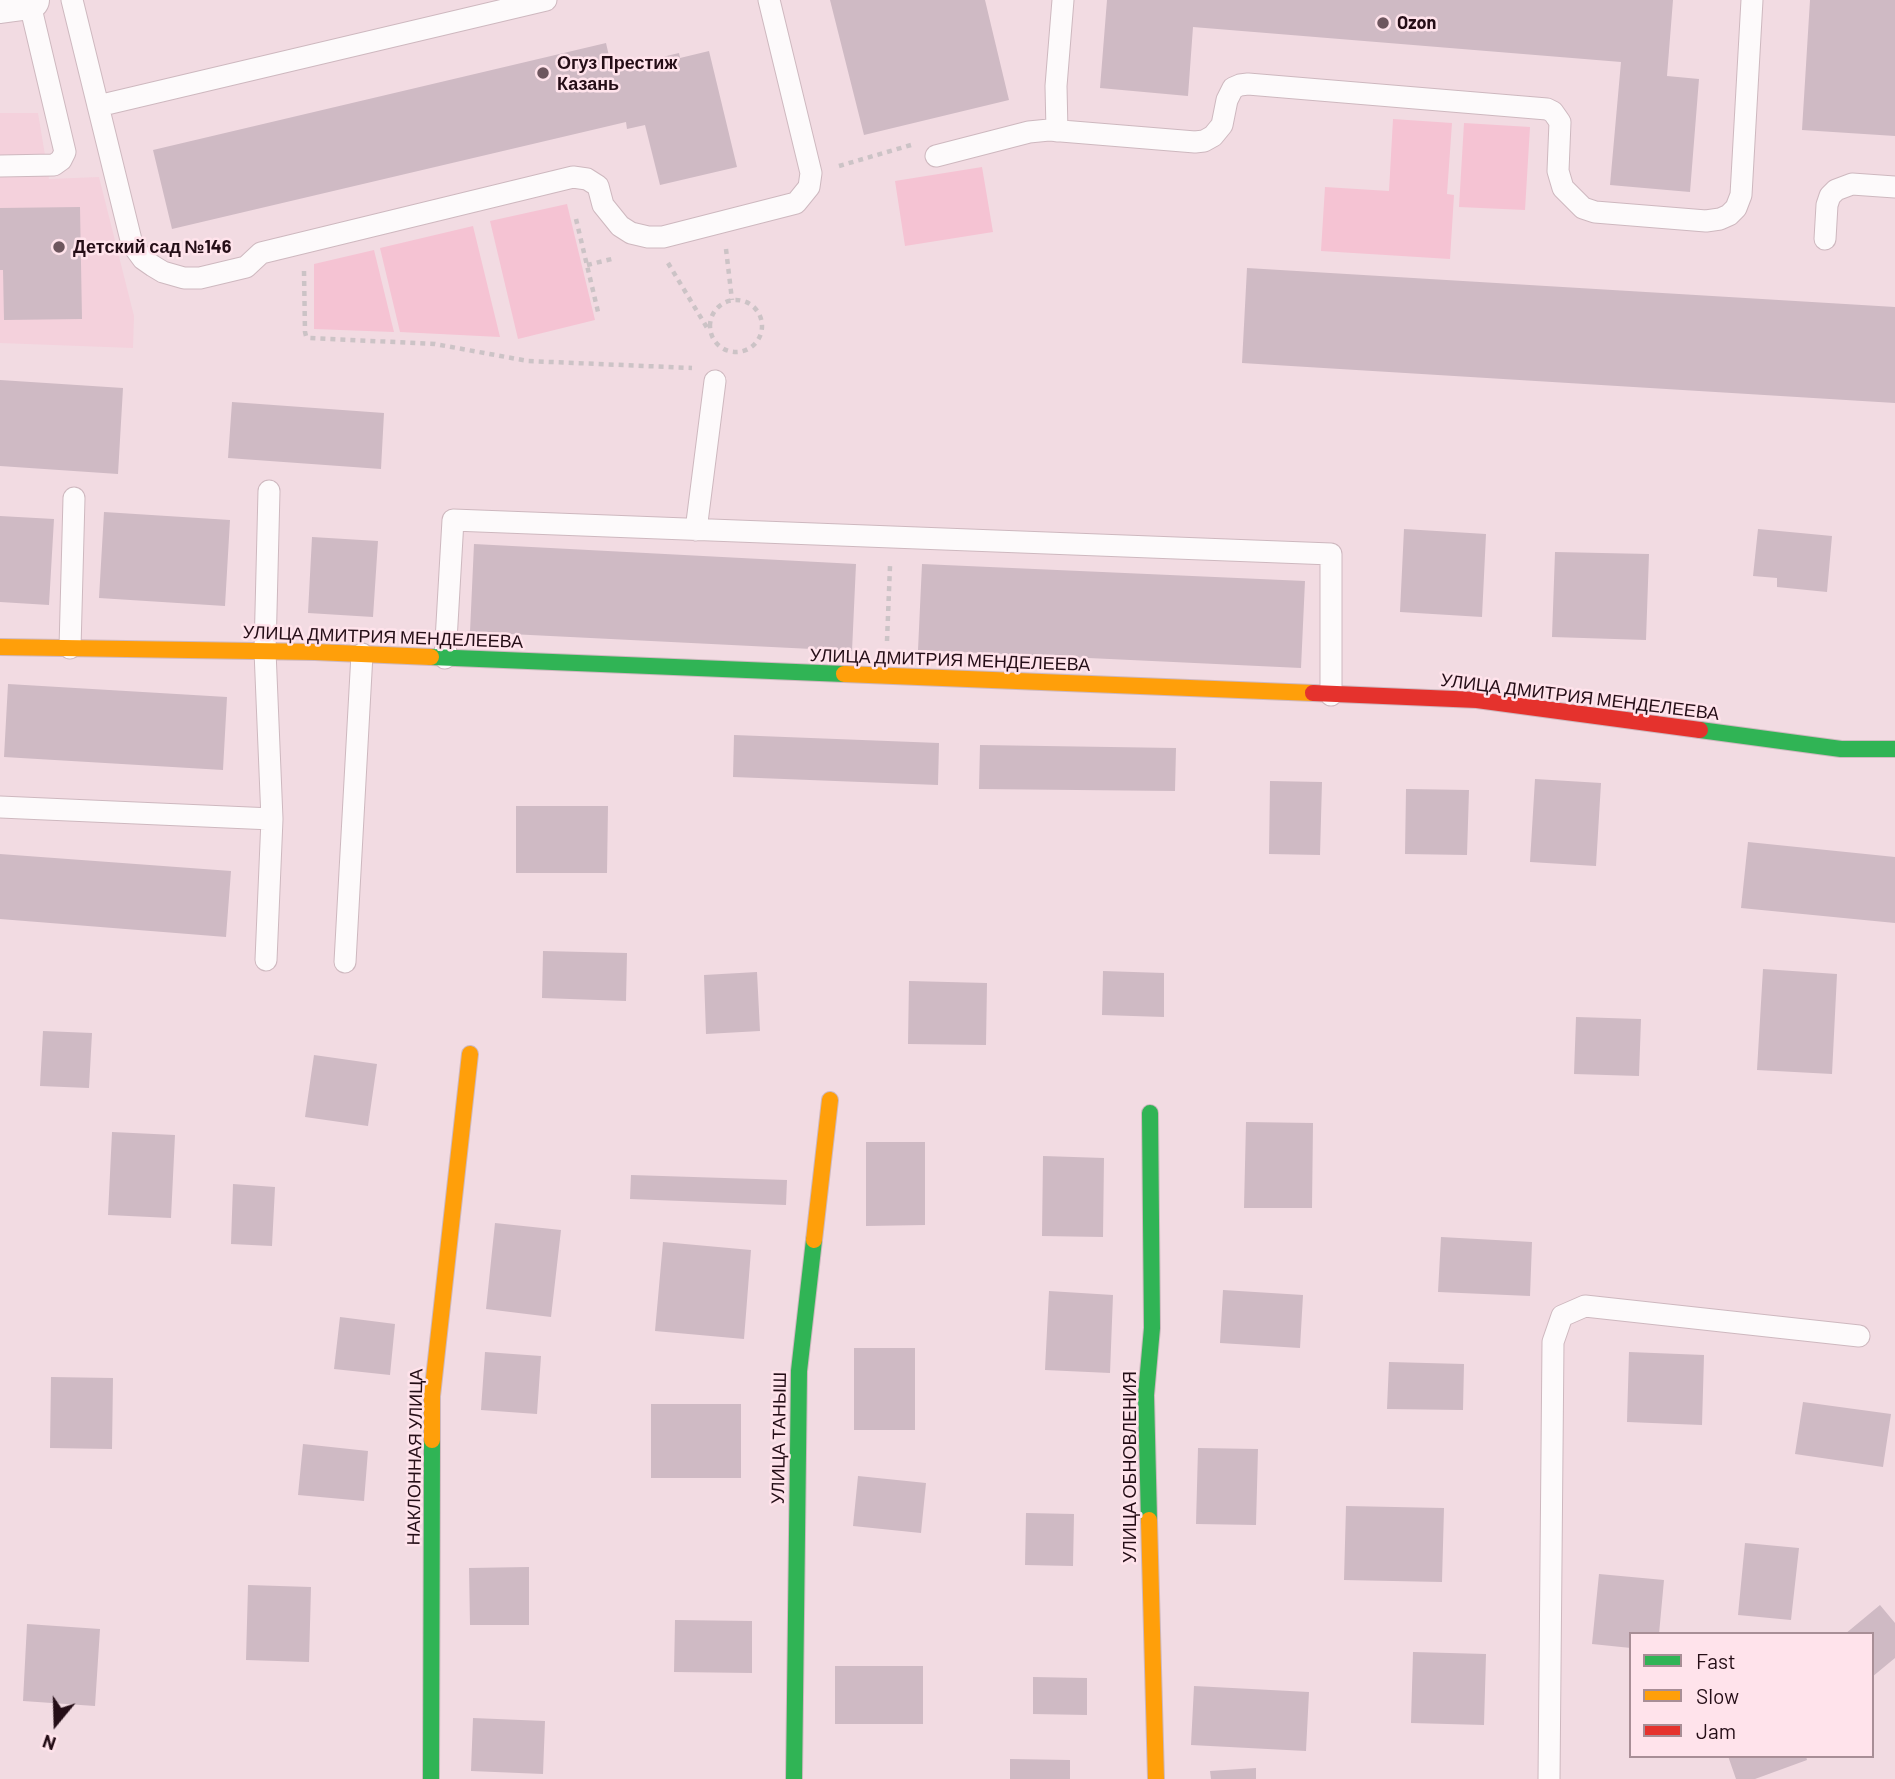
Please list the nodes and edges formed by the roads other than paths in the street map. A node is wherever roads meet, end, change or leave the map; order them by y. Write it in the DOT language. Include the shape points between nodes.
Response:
graph roads {
  1 [pos="29,0"];
  2 [pos="72,0"];
  3 [pos="546,0"];
  4 [pos="769,0"];
  5 [pos="1063,0"];
  6 [pos="1752,0"];
  7 [pos="0,4"];
  8 [pos="98,106"];
  9 [pos="1057,131"];
  10 [pos="936,156"];
  11 [pos="0,166"];
  12 [pos="1895,187"];
  13 [pos="1825,239"];
  14 [pos="715,381"];
  15 [pos="269,491"];
  16 [pos="74,498"];
  17 [pos="696,530"];
  18 [pos="0,647"];
  19 [pos="70,648"];
  20 [pos="265,651"];
  21 [pos="362,654"];
  22 [pos="445,658"];
  23 [pos="1331,695"];
  24 [pos="1895,749"];
  25 [pos="0,807"];
  26 [pos="272,819"];
  27 [pos="266,960"];
  28 [pos="345,962"];
  29 [pos="470,1054"];
  30 [pos="830,1100"];
  31 [pos="1150,1112"];
  32 [pos="1859,1336"];
  33 [pos="431,1779"];
  34 [pos="794,1779"];
  35 [pos="1156,1779"];
  36 [pos="1549,1779"];
  1 -- 7 [label="street"];
  1 -- 11 [label="lane" via="65,152 54,166"];
  2 -- 8 [label="lane"];
  3 -- 8 [label="lane"];
  4 -- 8 [label="lane" via="811,173 809,187 796,203 663,237 631,233 611,218 597,186 566,178 261,253 248,266 184,278 153,266 132,244"];
  5 -- 9 [label="lane"];
  6 -- 9 [label="lane" via="1741,195 1736,208 1720,219 1583,208 1563,188 1558,171 1560,121 1547,109 1240,85 1229,94 1223,125 1204,141"];
  9 -- 10 [label="lane" via="1030,132"];
  12 -- 13 [label="lane" via="1852,184 1836,190 1827,205"];
  14 -- 17 [label="lane"];
  15 -- 20 [label="lane"];
  16 -- 19 [label="lane"];
  17 -- 22 [label="lane" via="453,520"];
  17 -- 23 [label="lane" via="1331,554"];
  18 -- 19 [label="street, УЛИЦА ДМИТРИЯ МЕНДЕЛЕЕВА"];
  19 -- 20 [label="street, УЛИЦА ДМИТРИЯ МЕНДЕЛЕЕВА"];
  20 -- 21 [label="street, УЛИЦА ДМИТРИЯ МЕНДЕЛЕЕВА"];
  20 -- 26 [label="lane"];
  21 -- 22 [label="street, УЛИЦА ДМИТРИЯ МЕНДЕЛЕЕВА"];
  21 -- 28 [label="lane"];
  22 -- 23 [label="street, УЛИЦА ДМИТРИЯ МЕНДЕЛЕЕВА"];
  23 -- 24 [label="street, УЛИЦА ДМИТРИЯ МЕНДЕЛЕЕВА" via="1477,700 1841,749"];
  25 -- 26 [label="lane"];
  26 -- 27 [label="lane"];
  29 -- 33 [label="street, НАКЛОННАЯ УЛИЦА" via="432,1396"];
  30 -- 34 [label="street, УЛИЦА ТАНЫШ" via="799,1371"];
  31 -- 35 [label="street, УЛИЦА ОБНОВЛЕНИЯ" via="1152,1328 1146,1395"];
  32 -- 36 [label="lane" via="1585,1306 1562,1317 1553,1342"];
}
